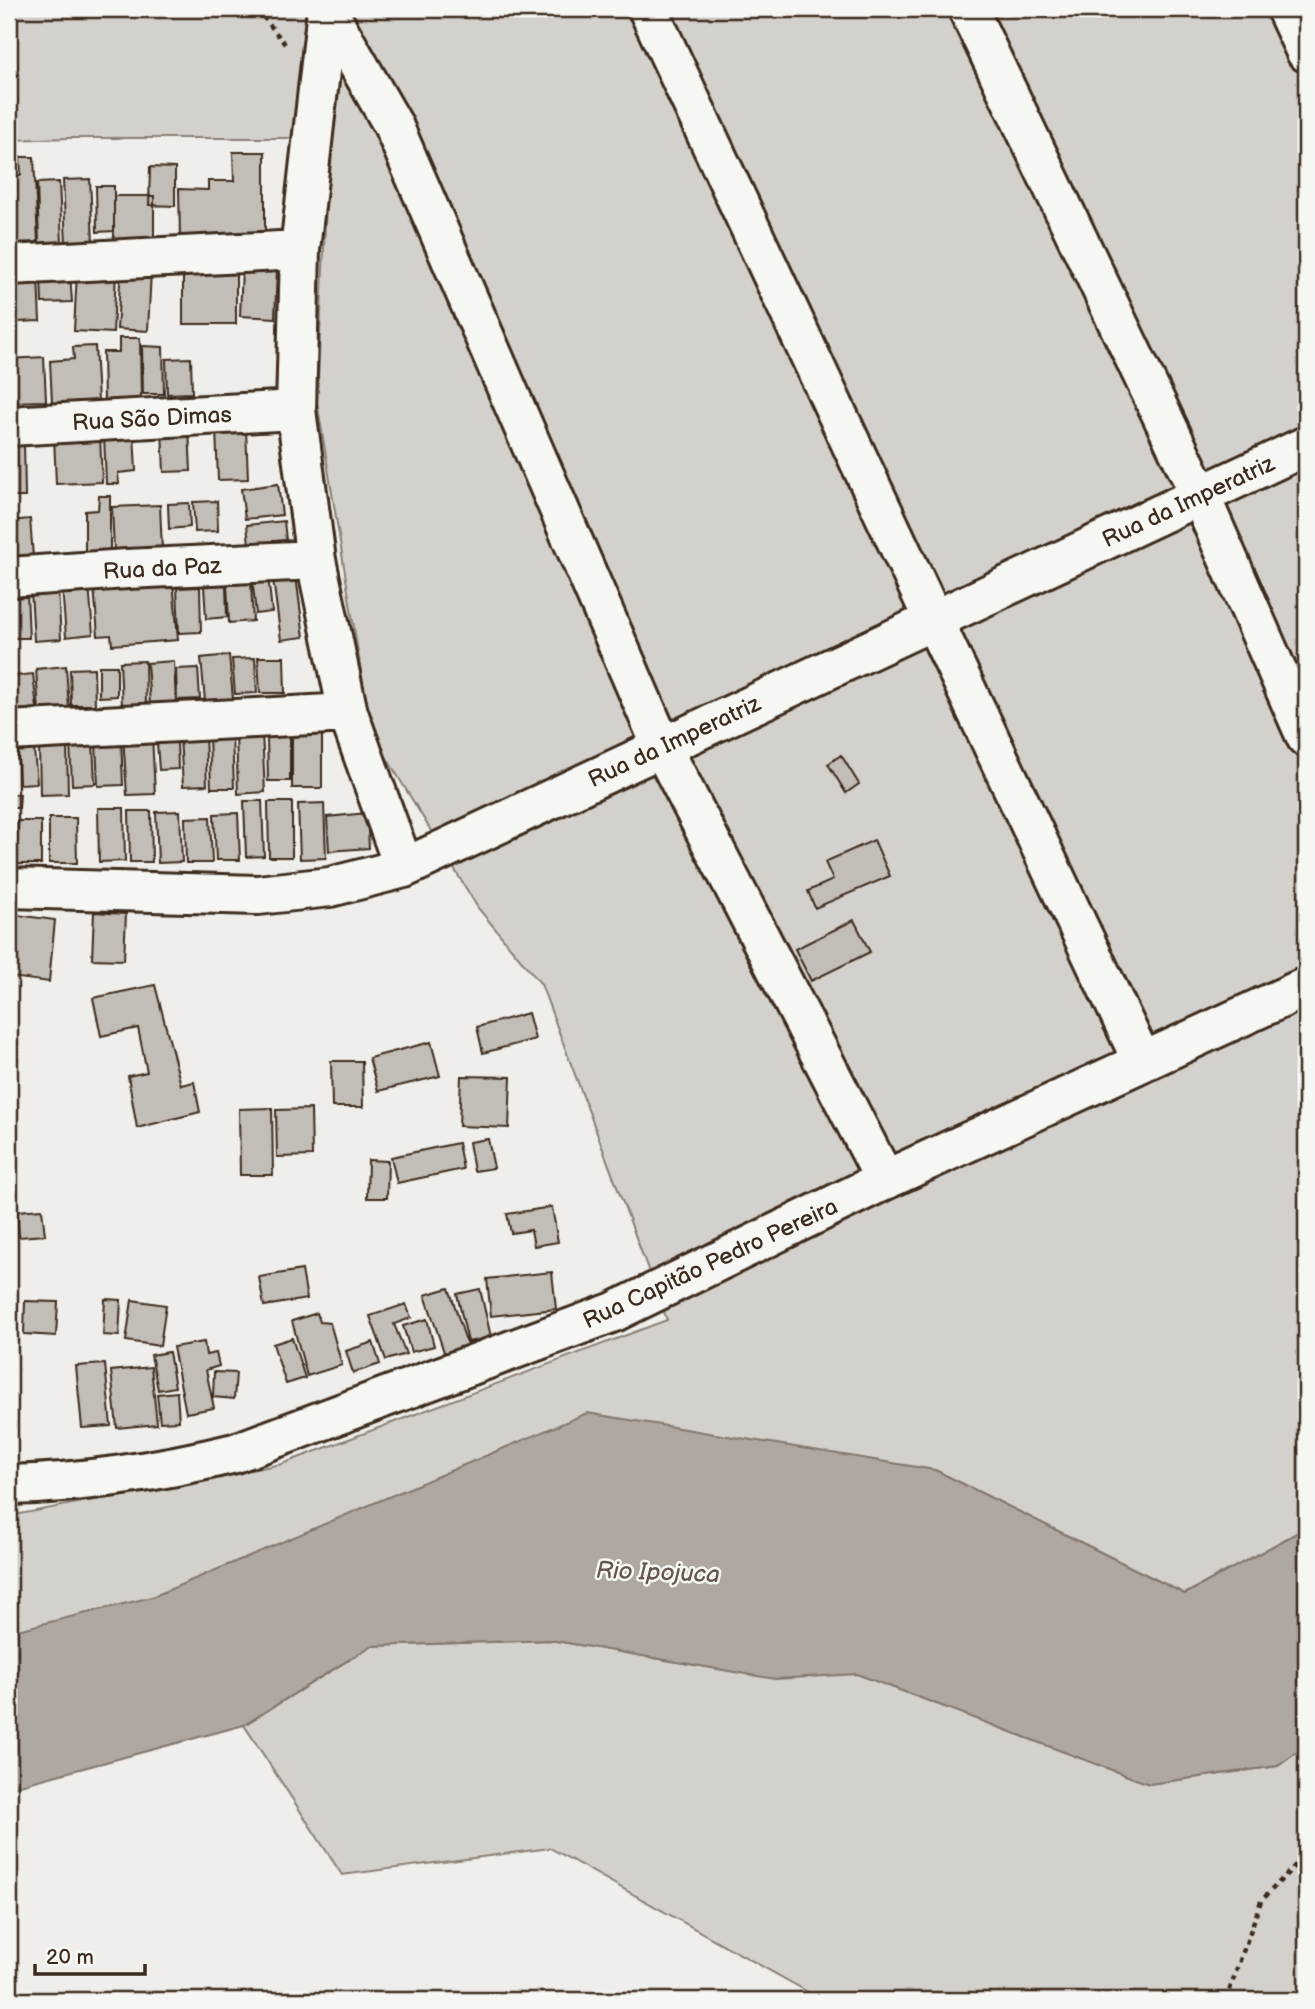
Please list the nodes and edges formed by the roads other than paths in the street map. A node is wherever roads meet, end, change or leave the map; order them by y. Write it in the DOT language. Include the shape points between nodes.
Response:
graph roads {
  1 [pos="327,9"];
  2 [pos="648,9"];
  3 [pos="968,9"];
  4 [pos="1286,9"];
  5 [pos="1306,52"];
  6 [pos="300,250"];
  7 [pos="9,265"];
  8 [pos="296,410"];
  9 [pos="9,426"];
  10 [pos="1306,446"];
  11 [pos="1200,495"];
  12 [pos="316,560"];
  13 [pos="9,577"];
  14 [pos="933,620"];
  15 [pos="348,713"];
  16 [pos="9,731"];
  17 [pos="1306,737"];
  18 [pos="662,747"];
  19 [pos="404,867"];
  20 [pos="9,888"];
  21 [pos="1306,988"];
  22 [pos="1142,1061"];
  23 [pos="885,1180"];
  24 [pos="9,1485"];
  1 -- 6 [label="street"];
  1 -- 18 [label="street" via="393,125"];
  2 -- 14 [label="street"];
  3 -- 11 [label="street"];
  4 -- 5 [label="street"];
  6 -- 7 [label="street"];
  6 -- 8 [label="street"];
  8 -- 9 [label="street, Rua São Dimas"];
  8 -- 12 [label="street"];
  10 -- 11 [label="street, Rua da Imperatriz"];
  11 -- 14 [label="street, Rua da Imperatriz"];
  11 -- 17 [label="street"];
  12 -- 13 [label="street, Rua da Paz"];
  12 -- 15 [label="street"];
  14 -- 18 [label="street, Rua da Imperatriz"];
  14 -- 22 [label="street"];
  15 -- 16 [label="street"];
  15 -- 19 [label="street"];
  18 -- 19 [label="street, Rua da Imperatriz"];
  18 -- 23 [label="street"];
  19 -- 20 [label="street, Rua da Imperatriz" via="330,887 258,895"];
  21 -- 22 [label="street, Rua Capitão Pedro Pereira"];
  22 -- 23 [label="street, Rua Capitão Pedro Pereira"];
  23 -- 24 [label="street, Rua Capitão Pedro Pereira" via="614,1312 235,1453 161,1469 53,1484"];
}
